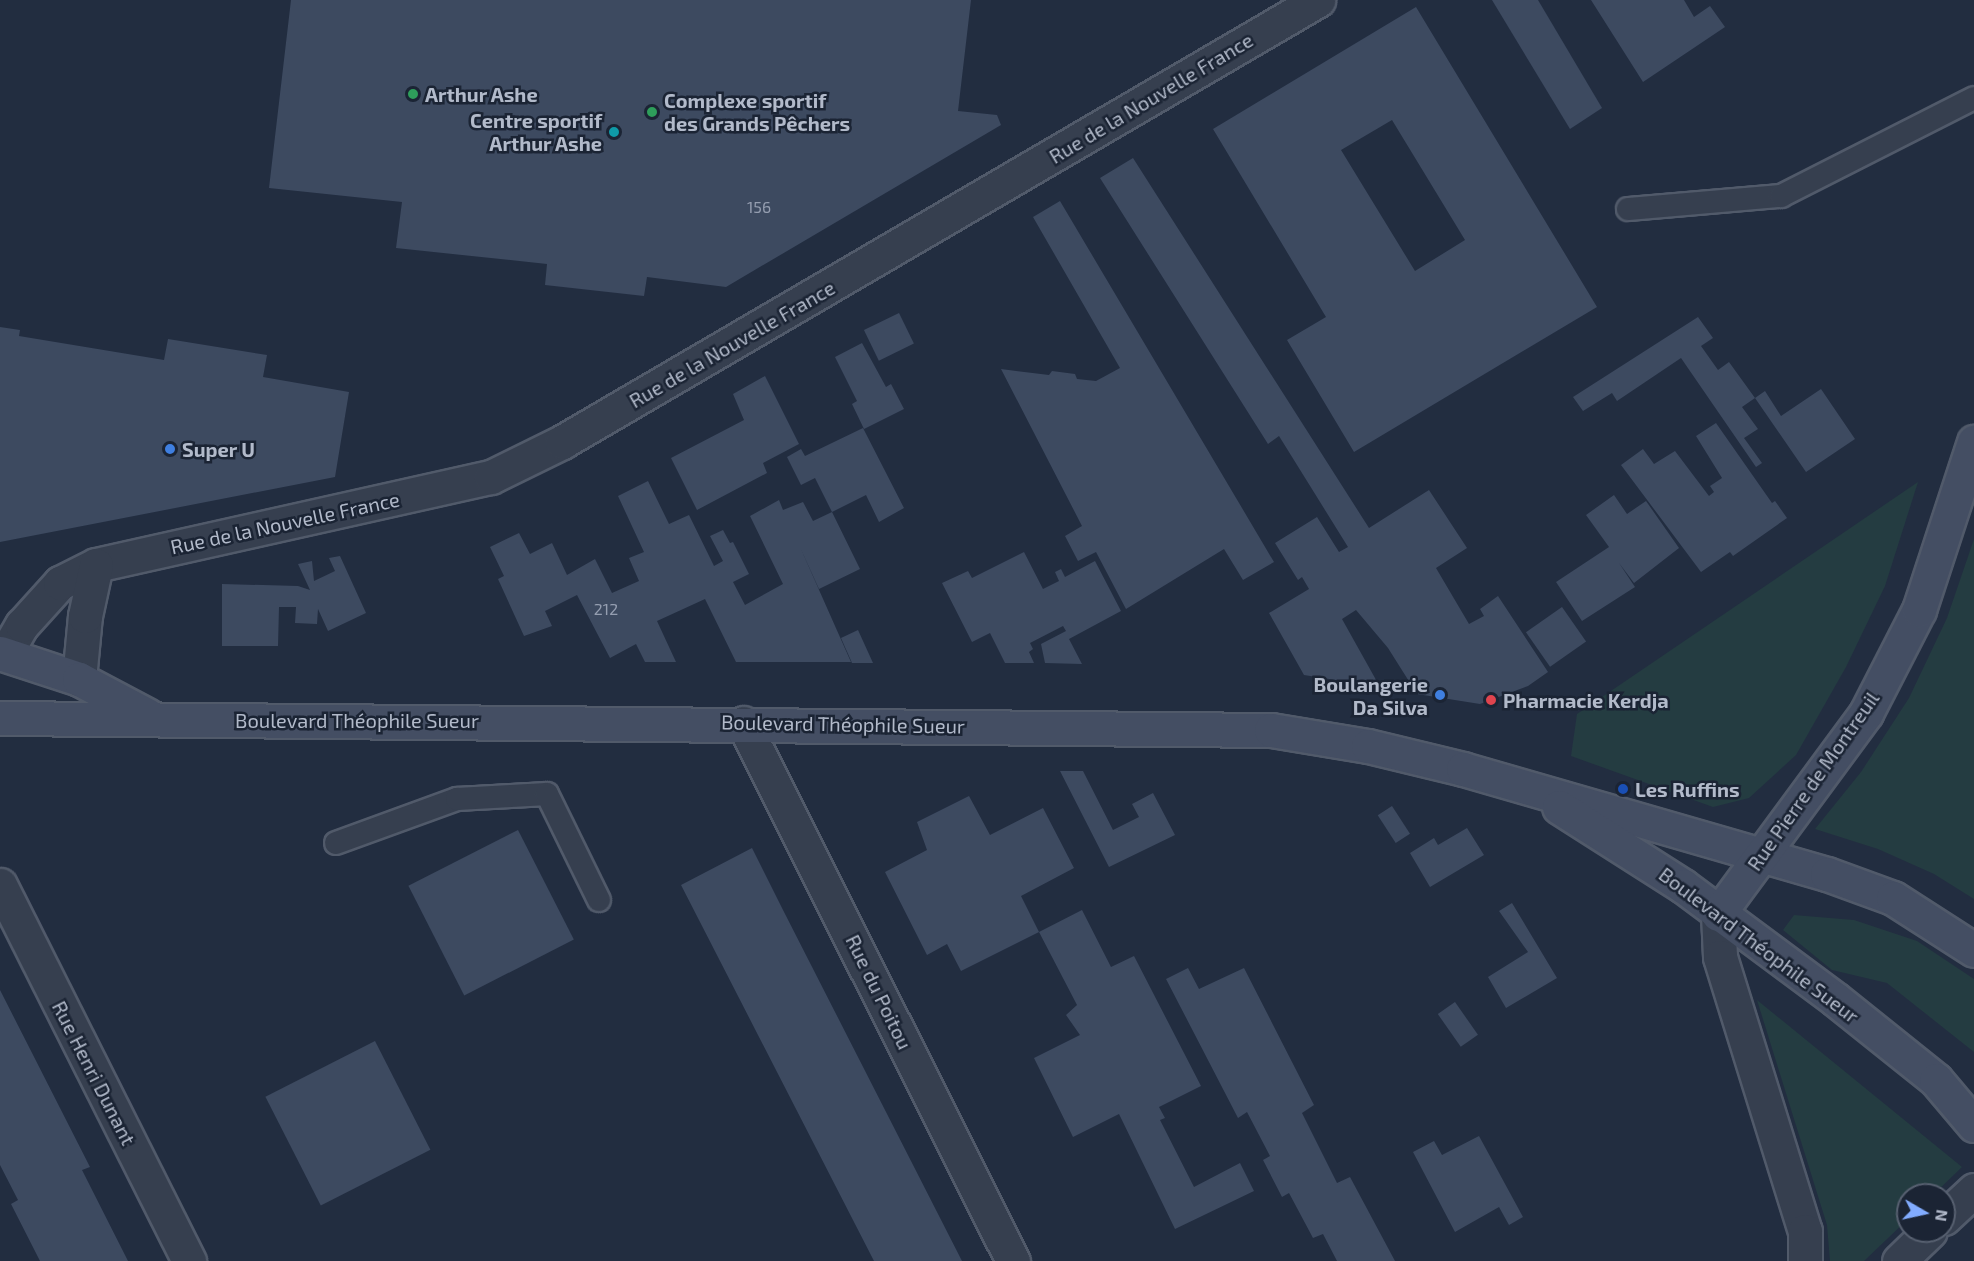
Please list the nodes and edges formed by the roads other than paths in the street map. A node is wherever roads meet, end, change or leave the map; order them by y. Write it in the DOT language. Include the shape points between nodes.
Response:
graph roads {
  1 [pos="1318,0"];
  2 [pos="1974,98"];
  3 [pos="1628,209"];
  4 [pos="1974,442"];
  5 [pos="96,565"];
  6 [pos="2,653"];
  7 [pos="79,679"];
  8 [pos="152,717"];
  9 [pos="0,718"];
  10 [pos="743,723"];
  11 [pos="1527,787"];
  12 [pos="336,843"];
  13 [pos="1762,854"];
  14 [pos="0,885"];
  15 [pos="599,900"];
  16 [pos="1718,914"];
  17 [pos="1974,950"];
  18 [pos="1936,1080"];
  19 [pos="1974,1085"];
  20 [pos="1974,1125"];
  21 [pos="1974,1190"];
  22 [pos="1956,1207"];
  23 [pos="1918,1243"];
  24 [pos="189,1261"];
  25 [pos="1013,1261"];
  26 [pos="1805,1261"];
  27 [pos="1899,1261"];
  1 -- 5 [label="street, Rue de la Nouvelle France" via="562,442 491,477"];
  2 -- 3 [label="lane" via="1781,196"];
  4 -- 13 [label="main road, Rue Pierre de Montreuil" via="1919,610 1866,713"];
  5 -- 6 [label="street, Rue de la Nouvelle France" via="60,583"];
  5 -- 7 [label="street" via="85,616"];
  6 -- 7 [label="main road, Boulevard Théophile Sueur"];
  7 -- 8 [label="main road, Boulevard Théophile Sueur"];
  8 -- 9 [label="main road, Boulevard Théophile Sueur"];
  8 -- 10 [label="main road, Boulevard Théophile Sueur"];
  10 -- 11 [label="main road, Boulevard Théophile Sueur" via="1271,730 1368,746"];
  10 -- 25 [label="street, Rue du Poitou"];
  11 -- 13 [label="main road, Boulevard Théophile Sueur"];
  11 -- 16 [label="main road, Boulevard Théophile Sueur" via="1653,866"];
  12 -- 15 [label="lane" via="457,799 547,794"];
  13 -- 16 [label="main road, Rue Pierre de Montreuil"];
  13 -- 17 [label="main road, Boulevard Théophile Sueur" via="1893,898"];
  14 -- 24 [label="street, Rue Henri Dunant"];
  16 -- 18 [label="main road, Boulevard Théophile Sueur"];
  16 -- 26 [label="street" via="1720,957 1805,1230"];
  18 -- 19 [label="main road"];
  18 -- 20 [label="main road, Boulevard Théophile Sueur"];
  21 -- 22 [label="street"];
  23 -- 27 [label="street"];
}
